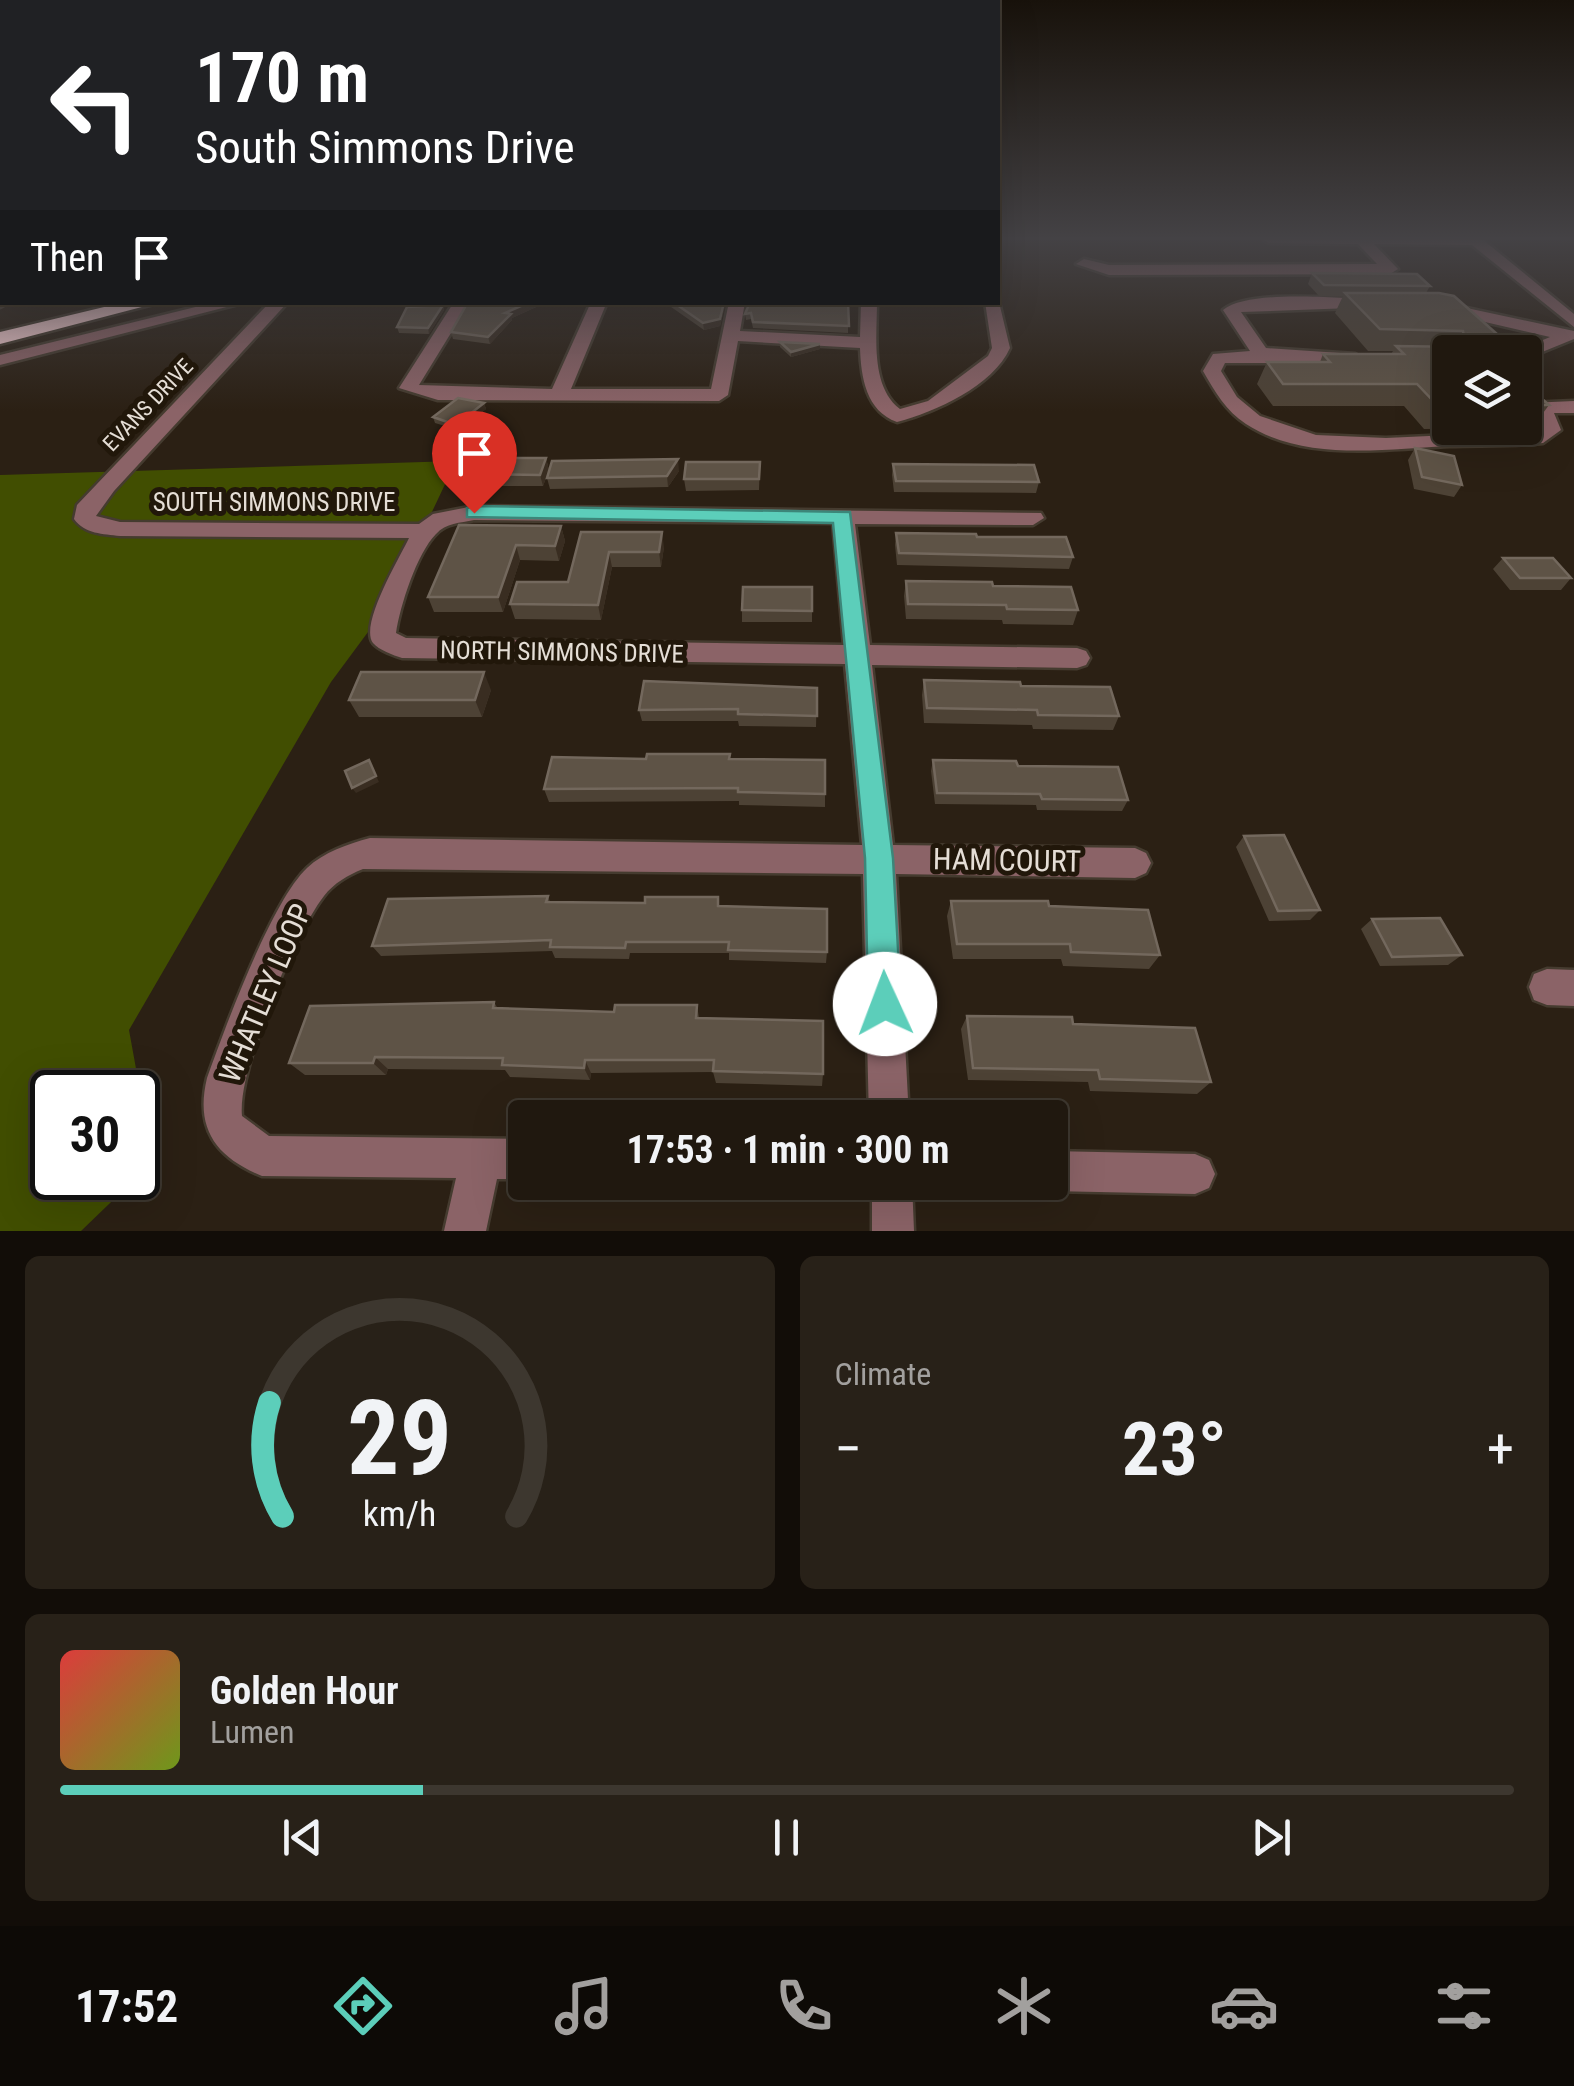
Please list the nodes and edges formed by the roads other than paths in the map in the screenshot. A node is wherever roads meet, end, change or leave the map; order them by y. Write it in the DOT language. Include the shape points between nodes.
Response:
graph roads {
  1 [pos="1536,296"];
  2 [pos="1390,304"];
  3 [pos="1428,304"];
  4 [pos="67,305"];
  5 [pos="139,305"];
  6 [pos="226,305"];
  7 [pos="277,305"];
  8 [pos="460,305"];
  9 [pos="598,305"];
  10 [pos="737,305"];
  11 [pos="869,305"];
  12 [pos="994,305"];
  13 [pos="1448,310"];
  14 [pos="0,320"];
  15 [pos="1569,327"];
  16 [pos="1472,331"];
  17 [pos="733,336"];
  18 [pos="0,338"];
  19 [pos="869,343"];
  20 [pos="1542,344"];
  21 [pos="1268,355"];
  22 [pos="0,360"];
  23 [pos="1374,360"];
  24 [pos="1574,392"];
  25 [pos="559,394"];
  26 [pos="1542,397"];
  27 [pos="1542,401"];
  28 [pos="1574,407"];
  29 [pos="1542,412"];
  30 [pos="1542,437"];
  31 [pos="1432,444"];
  32 [pos="843,516"];
  33 [pos="1033,518"];
  34 [pos="120,529"];
  35 [pos="424,530"];
  36 [pos="860,656"];
  37 [pos="1077,658"];
  38 [pos="879,858"];
  39 [pos="1135,863"];
  40 [pos="888,1100"];
  41 [pos="481,1158"];
  42 [pos="508,1159"];
  43 [pos="1068,1171"];
  44 [pos="1196,1174"];
  45 [pos="892,1200"];
  46 [pos="464,1231"];
  47 [pos="893,1231"];
  1 -- 15 [label="street"];
  2 -- 21 [label="street" via="1246,304 1232,310"];
  3 -- 13 [label="street"];
  4 -- 14 [label="highway"];
  5 -- 18 [label="highway"];
  6 -- 22 [label="street"];
  7 -- 34 [label="street, EVANS DRIVE" via="85,510 85,519 97,526"];
  8 -- 25 [label="street" via="408,388"];
  9 -- 25 [label="street"];
  10 -- 17 [label="street"];
  11 -- 19 [label="street"];
  12 -- 19 [label="street" via="1001,348 996,358 958,392 915,412 897,416 882,408"];
  13 -- 15 [label="street"];
  13 -- 16 [label="street"];
  15 -- 20 [label="street"];
  17 -- 19 [label="street"];
  17 -- 25 [label="street" via="719,395"];
  21 -- 23 [label="street"];
  21 -- 31 [label="street" via="1218,358 1212,371 1243,414 1312,442"];
  24 -- 26 [label="street"];
  27 -- 28 [label="street"];
  29 -- 30 [label="street" via="1550,430"];
  32 -- 33 [label="street, SOUTH SIMMONS DRIVE"];
  32 -- 35 [label="street, SOUTH SIMMONS DRIVE" via="474,513"];
  32 -- 36 [label="street"];
  34 -- 35 [label="street, SOUTH SIMMONS DRIVE"];
  35 -- 36 [label="street, NORTH SIMMONS DRIVE" via="388,604 383,637 402,648"];
  36 -- 37 [label="street"];
  36 -- 38 [label="street"];
  38 -- 39 [label="street, HAM COURT"];
  38 -- 40 [label="street"];
  38 -- 41 [label="street, WHATLEY LOOP" via="370,852 331,868 296,912 252,1014 222,1093 224,1126 262,1156"];
  41 -- 42 [label="street, WHATLEY LOOP"];
  41 -- 46 [label="street"];
  43 -- 44 [label="street"];
  45 -- 47 [label="street"];
}
